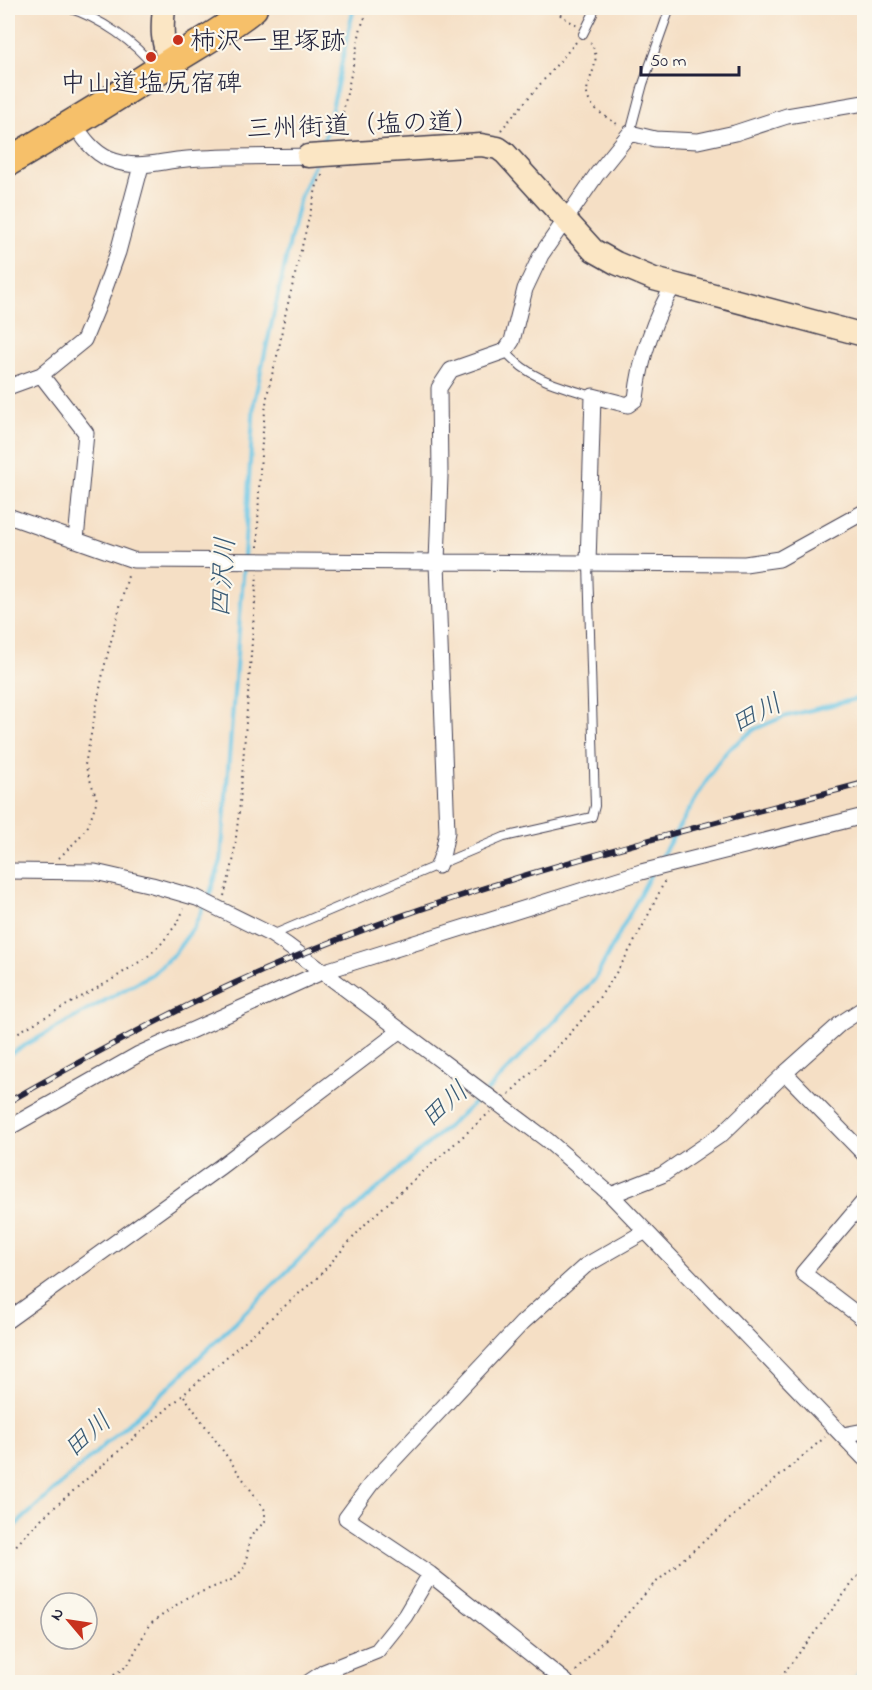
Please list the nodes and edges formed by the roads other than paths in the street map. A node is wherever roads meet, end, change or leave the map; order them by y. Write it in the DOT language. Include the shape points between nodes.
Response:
graph roads {
  1 [pos="69,8"];
  2 [pos="164,8"];
  3 [pos="253,8"];
  4 [pos="594,8"];
  5 [pos="670,8"];
  6 [pos="583,34"];
  7 [pos="164,67"];
  8 [pos="864,103"];
  9 [pos="74,123"];
  10 [pos="630,133"];
  11 [pos="323,156"];
  12 [pos="8,162"];
  13 [pos="141,166"];
  14 [pos="566,220"];
  15 [pos="675,283"];
  16 [pos="864,334"];
  17 [pos="505,351"];
  18 [pos="41,375"];
  19 [pos="8,387"];
  20 [pos="592,396"];
  21 [pos="864,512"];
  22 [pos="8,516"];
  23 [pos="76,540"];
  24 [pos="437,563"];
  25 [pos="588,564"];
  26 [pos="864,816"];
  27 [pos="438,866"];
  28 [pos="8,871"];
  29 [pos="272,935"];
  30 [pos="322,972"];
  31 [pos="864,1008"];
  32 [pos="400,1031"];
  33 [pos="785,1073"];
  34 [pos="8,1128"];
  35 [pos="864,1154"];
  36 [pos="611,1195"];
  37 [pos="864,1202"];
  38 [pos="646,1231"];
  39 [pos="864,1317"];
  40 [pos="8,1320"];
  41 [pos="840,1431"];
  42 [pos="864,1431"];
  43 [pos="864,1458"];
  44 [pos="430,1575"];
  45 [pos="566,1682"];
  46 [pos="309,1683"];
  1 -- 7 [label="lane" via="121,36"];
  2 -- 7 [label="street"];
  3 -- 7 [label="highway"];
  4 -- 6 [label="lane"];
  5 -- 10 [label="lane"];
  7 -- 9 [label="highway"];
  8 -- 10 [label="street" via="787,116 735,134 698,141 655,139"];
  9 -- 12 [label="highway"];
  9 -- 13 [label="street, 三州街道（塩の道）" via="98,153"];
  10 -- 14 [label="street"];
  11 -- 13 [label="street, 三州街道（塩の道）" via="185,159"];
  11 -- 14 [label="street, 三州街道（塩の道）" via="490,146 514,161"];
  13 -- 18 [label="street" via="118,252 84,340"];
  14 -- 15 [label="street, 三州街道（塩の道）" via="601,255 654,279"];
  14 -- 17 [label="street" via="541,255 525,289 512,341"];
  15 -- 16 [label="street, 三州街道（塩の道）"];
  15 -- 20 [label="street" via="660,306 638,377 636,399 628,405"];
  17 -- 20 [label="lane" via="514,363 542,380"];
  17 -- 24 [label="street" via="451,370 439,388 441,476"];
  18 -- 19 [label="street"];
  18 -- 23 [label="street" via="86,433"];
  20 -- 25 [label="street"];
  21 -- 25 [label="street" via="779,559 745,564"];
  22 -- 23 [label="street"];
  23 -- 24 [label="street" via="133,560"];
  24 -- 25 [label="street"];
  24 -- 27 [label="street" via="447,832"];
  25 -- 27 [label="lane" via="592,817 504,837"];
  26 -- 30 [label="street" via="641,872"];
  27 -- 29 [label="lane"];
  28 -- 29 [label="street" via="95,872 194,897"];
  29 -- 30 [label="street"];
  30 -- 32 [label="street"];
  30 -- 34 [label="street" via="139,1054"];
  31 -- 33 [label="street" via="841,1023"];
  32 -- 36 [label="street" via="548,1140"];
  32 -- 40 [label="street"];
  33 -- 35 [label="street"];
  33 -- 36 [label="street" via="722,1134 662,1175"];
  36 -- 38 [label="street"];
  37 -- 39 [label="street" via="803,1273"];
  38 -- 41 [label="street"];
  38 -- 44 [label="street" via="585,1266 522,1323 371,1484 346,1518"];
  41 -- 42 [label="street"];
  41 -- 43 [label="street"];
  44 -- 45 [label="street"];
  44 -- 46 [label="street" via="405,1616 377,1650 324,1672"];
}
